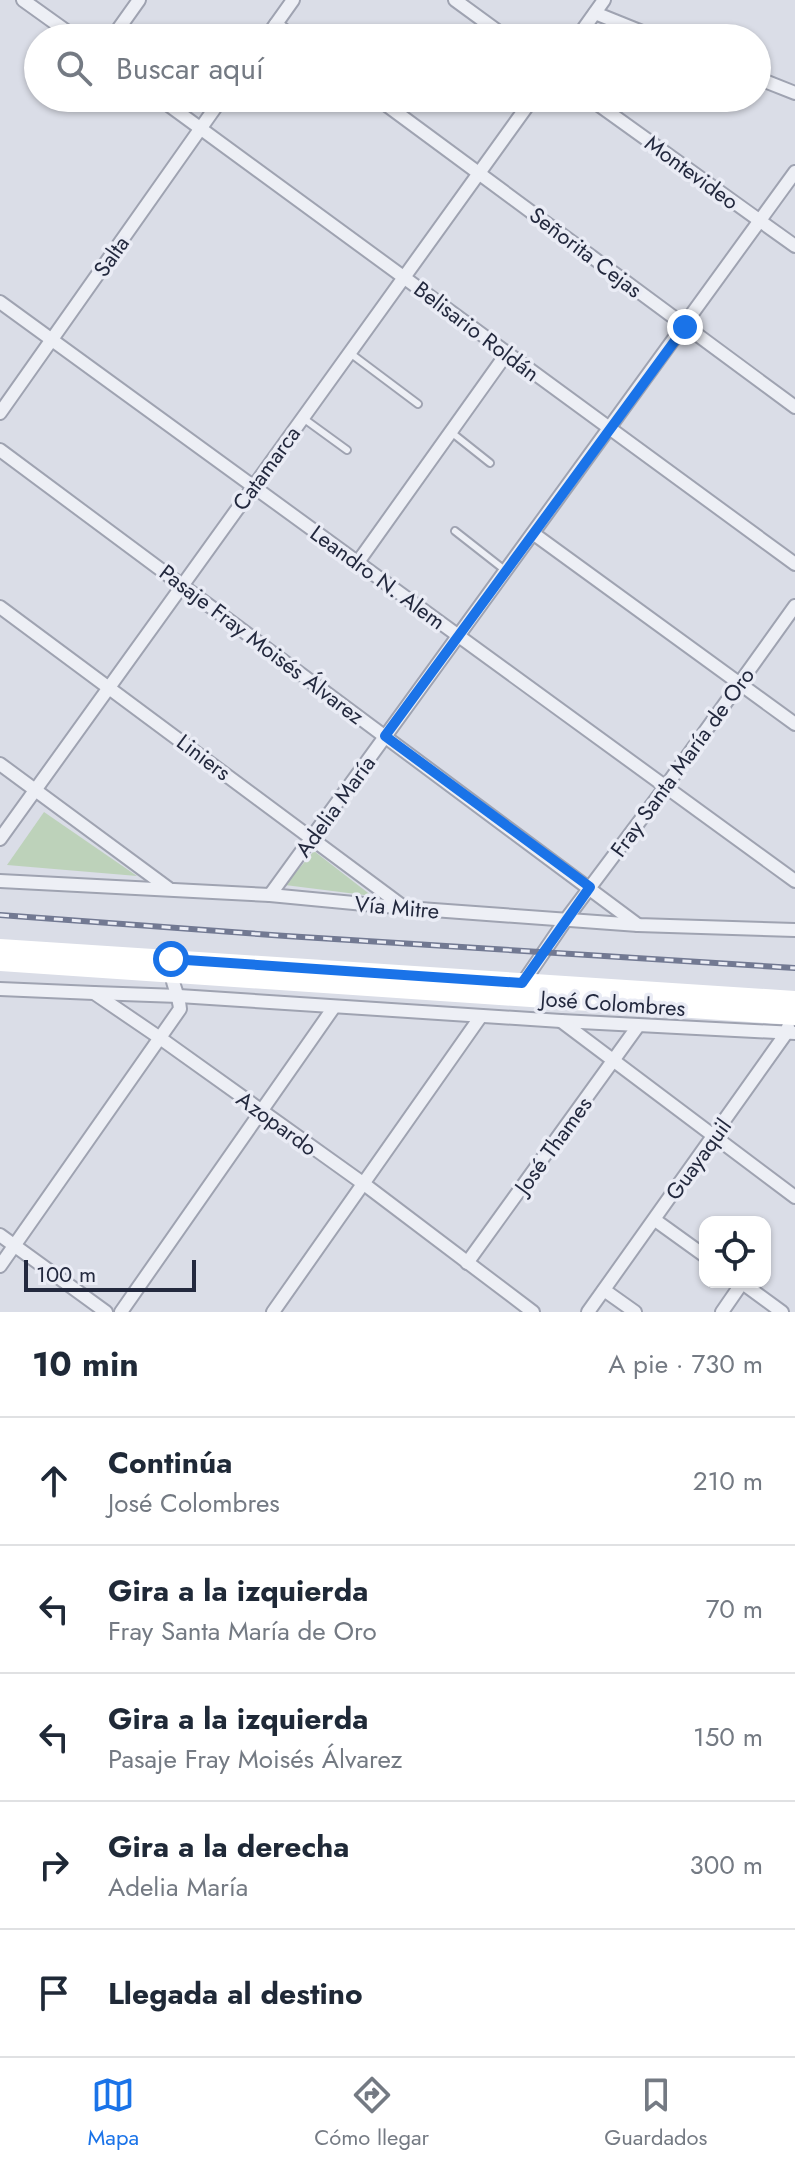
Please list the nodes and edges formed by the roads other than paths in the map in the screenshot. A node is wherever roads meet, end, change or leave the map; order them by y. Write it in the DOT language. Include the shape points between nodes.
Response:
graph roads {
  1 [pos="23,0"];
  2 [pos="139,0"];
  3 [pos="293,0"];
  4 [pos="455,0"];
  5 [pos="604,0"];
  6 [pos="595,13"];
  7 [pos="56,24"];
  8 [pos="122,24"];
  9 [pos="276,24"];
  10 [pos="488,24"];
  11 [pos="587,24"];
  12 [pos="622,24"];
  13 [pos="771,84"];
  14 [pos="795,93"];
  15 [pos="178,112"];
  16 [pos="212,112"];
  17 [pos="396,112"];
  18 [pos="523,112"];
  19 [pos="608,112"];
  20 [pos="200,128"];
  21 [pos="795,172"];
  22 [pos="479,173"];
  23 [pos="760,221"];
  24 [pos="795,246"];
  25 [pos="404,277"];
  26 [pos="0,302"];
  27 [pos="685,327"];
  28 [pos="52,340"];
  29 [pos="350,353"];
  30 [pos="507,353"];
  31 [pos="418,404"];
  32 [pos="795,407"];
  33 [pos="0,413"];
  34 [pos="303,418"];
  35 [pos="609,429"];
  36 [pos="451,432"];
  37 [pos="0,450"];
  38 [pos="347,450"];
  39 [pos="490,463"];
  40 [pos="254,486"];
  41 [pos="455,531"];
  42 [pos="534,534"];
  43 [pos="358,562"];
  44 [pos="795,564"];
  45 [pos="506,571"];
  46 [pos="182,585"];
  47 [pos="795,606"];
  48 [pos="0,607"];
  49 [pos="458,636"];
  50 [pos="740,684"];
  51 [pos="110,686"];
  52 [pos="795,724"];
  53 [pos="385,736"];
  54 [pos="0,764"];
  55 [pos="666,786"];
  56 [pos="35,790"];
  57 [pos="311,838"];
  58 [pos="0,839"];
  59 [pos="0,881"];
  60 [pos="795,881"];
  61 [pos="590,887"];
  62 [pos="170,889"];
  63 [pos="270,895"];
  64 [pos="406,908"];
  65 [pos="567,918"];
  66 [pos="638,925"];
  67 [pos="795,930"];
  68 [pos="0,948"];
  69 [pos="0,962"];
  70 [pos="171,967"];
  71 [pos="0,989"];
  72 [pos="519,990"];
  73 [pos="94,993"];
  74 [pos="179,996"];
  75 [pos="334,1007"];
  76 [pos="481,1016"];
  77 [pos="793,1016"];
  78 [pos="561,1021"];
  79 [pos="638,1026"];
  80 [pos="160,1038"];
  81 [pos="613,1062"];
  82 [pos="262,1112"];
  83 [pos="715,1137"];
  84 [pos="364,1184"];
  85 [pos="795,1197"];
  86 [pos="655,1220"];
  87 [pos="0,1235"];
  88 [pos="14,1245"];
  89 [pos="699,1252"];
  90 [pos="467,1263"];
  91 [pos="0,1266"];
  92 [pos="739,1288"];
  93 [pos="749,1288"];
  94 [pos="604,1290"];
  95 [pos="106,1312"];
  96 [pos="121,1312"];
  97 [pos="273,1312"];
  98 [pos="533,1312"];
  99 [pos="588,1312"];
  100 [pos="635,1312"];
  101 [pos="722,1312"];
  102 [pos="782,1312"];
  1 -- 7 [label="street"];
  2 -- 8 [label="street"];
  3 -- 9 [label="street"];
  4 -- 10 [label="street"];
  5 -- 6 [label="street"];
  6 -- 11 [label="street"];
  6 -- 12 [label="street"];
  13 -- 14 [label="street"];
  15 -- 20 [label="street, Belisario Roldán"];
  16 -- 20 [label="street, Salta"];
  17 -- 22 [label="street, Señorita Cejas"];
  18 -- 22 [label="street, Catamarca"];
  19 -- 23 [label="street, Montevideo"];
  20 -- 25 [label="street, Belisario Roldán"];
  20 -- 28 [label="street, Salta"];
  21 -- 23 [label="street, Adelia María"];
  22 -- 25 [label="street, Catamarca"];
  22 -- 27 [label="street, Señorita Cejas"];
  23 -- 24 [label="street, Montevideo"];
  23 -- 27 [label="street, Adelia María"];
  25 -- 29 [label="street, Catamarca"];
  25 -- 30 [label="street, Belisario Roldán"];
  26 -- 28 [label="street, Leandro N. Alem"];
  27 -- 32 [label="street, Señorita Cejas"];
  27 -- 35 [label="street, Adelia María"];
  28 -- 33 [label="street, Salta"];
  28 -- 40 [label="street, Leandro N. Alem"];
  29 -- 31 [label="lane"];
  29 -- 34 [label="street, Catamarca"];
  30 -- 35 [label="street, Belisario Roldán"];
  30 -- 36 [label="street"];
  34 -- 38 [label="lane"];
  34 -- 40 [label="street, Catamarca"];
  35 -- 42 [label="street, Adelia María"];
  35 -- 44 [label="street, Belisario Roldán"];
  36 -- 39 [label="lane"];
  36 -- 43 [label="street"];
  37 -- 46 [label="street, Pasaje Fray Moisés Álvarez"];
  40 -- 43 [label="street, Leandro N. Alem"];
  40 -- 46 [label="street, Catamarca"];
  41 -- 45 [label="lane"];
  42 -- 45 [label="street, Adelia María"];
  42 -- 50 [label="street"];
  43 -- 49 [label="street, Leandro N. Alem"];
  45 -- 49 [label="street, Adelia María"];
  46 -- 51 [label="street, Catamarca"];
  46 -- 53 [label="street, Pasaje Fray Moisés Álvarez"];
  47 -- 50 [label="street, Fray Santa María de Oro"];
  48 -- 51 [label="street, Liniers"];
  49 -- 53 [label="street, Adelia María"];
  49 -- 55 [label="street, Leandro N. Alem"];
  50 -- 52 [label="street"];
  50 -- 55 [label="street, Fray Santa María de Oro"];
  51 -- 56 [label="street, Catamarca"];
  51 -- 57 [label="street, Liniers"];
  53 -- 57 [label="street, Adelia María"];
  53 -- 61 [label="street, Pasaje Fray Moisés Álvarez"];
  54 -- 56 [label="street"];
  55 -- 60 [label="street, Leandro N. Alem"];
  55 -- 61 [label="street, Fray Santa María de Oro"];
  56 -- 58 [label="street, Catamarca"];
  56 -- 62 [label="street"];
  57 -- 63 [label="street, Adelia María"];
  57 -- 64 [label="street, Liniers"];
  59 -- 62 [label="street, Vía Mitre"];
  61 -- 65 [label="street, Fray Santa María de Oro"];
  61 -- 66 [label="street, Pasaje Fray Moisés Álvarez"];
  62 -- 63 [label="street, Vía Mitre"];
  63 -- 64 [label="street, Vía Mitre"];
  64 -- 65 [label="street, Vía Mitre"];
  65 -- 66 [label="street, Vía Mitre"];
  65 -- 72 [label="street, Fray Santa María de Oro"];
  66 -- 67 [label="street, Vía Mitre"];
  68 -- 70 [label="main road, José Colombres"];
  69 -- 70 [label="main road, José Colombres"];
  70 -- 72 [label="main road, José Colombres"];
  70 -- 74 [label="street"];
  71 -- 73 [label="street"];
  72 -- 77 [label="main road, José Colombres"];
  73 -- 74 [label="street, José Colombres"];
  73 -- 80 [label="street, Azopardo"];
  74 -- 75 [label="street, José Colombres"];
  74 -- 80 [label="street" via="180,1009"];
  75 -- 76 [label="street, José Colombres"];
  75 -- 82 [label="street"];
  76 -- 78 [label="street, José Colombres"];
  76 -- 84 [label="street"];
  77 -- 79 [label="street, José Colombres"];
  77 -- 83 [label="street, Guayaquil"];
  78 -- 79 [label="street, José Colombres"];
  78 -- 81 [label="street"];
  79 -- 81 [label="street, José Thames"];
  80 -- 82 [label="street, Azopardo"];
  80 -- 88 [label="street"];
  81 -- 83 [label="street"];
  81 -- 90 [label="street, José Thames"];
  82 -- 84 [label="street, Azopardo"];
  82 -- 96 [label="street"];
  83 -- 85 [label="street"];
  83 -- 86 [label="street, Guayaquil"];
  84 -- 90 [label="street, Azopardo"];
  84 -- 97 [label="street"];
  86 -- 89 [label="street"];
  86 -- 94 [label="street, Guayaquil"];
  87 -- 88 [label="street"];
  88 -- 91 [label="street"];
  88 -- 95 [label="street"];
  90 -- 98 [label="street, Azopardo"];
  92 -- 101 [label="street"];
  93 -- 102 [label="street"];
  94 -- 99 [label="street, Guayaquil"];
  94 -- 100 [label="street"];
}
